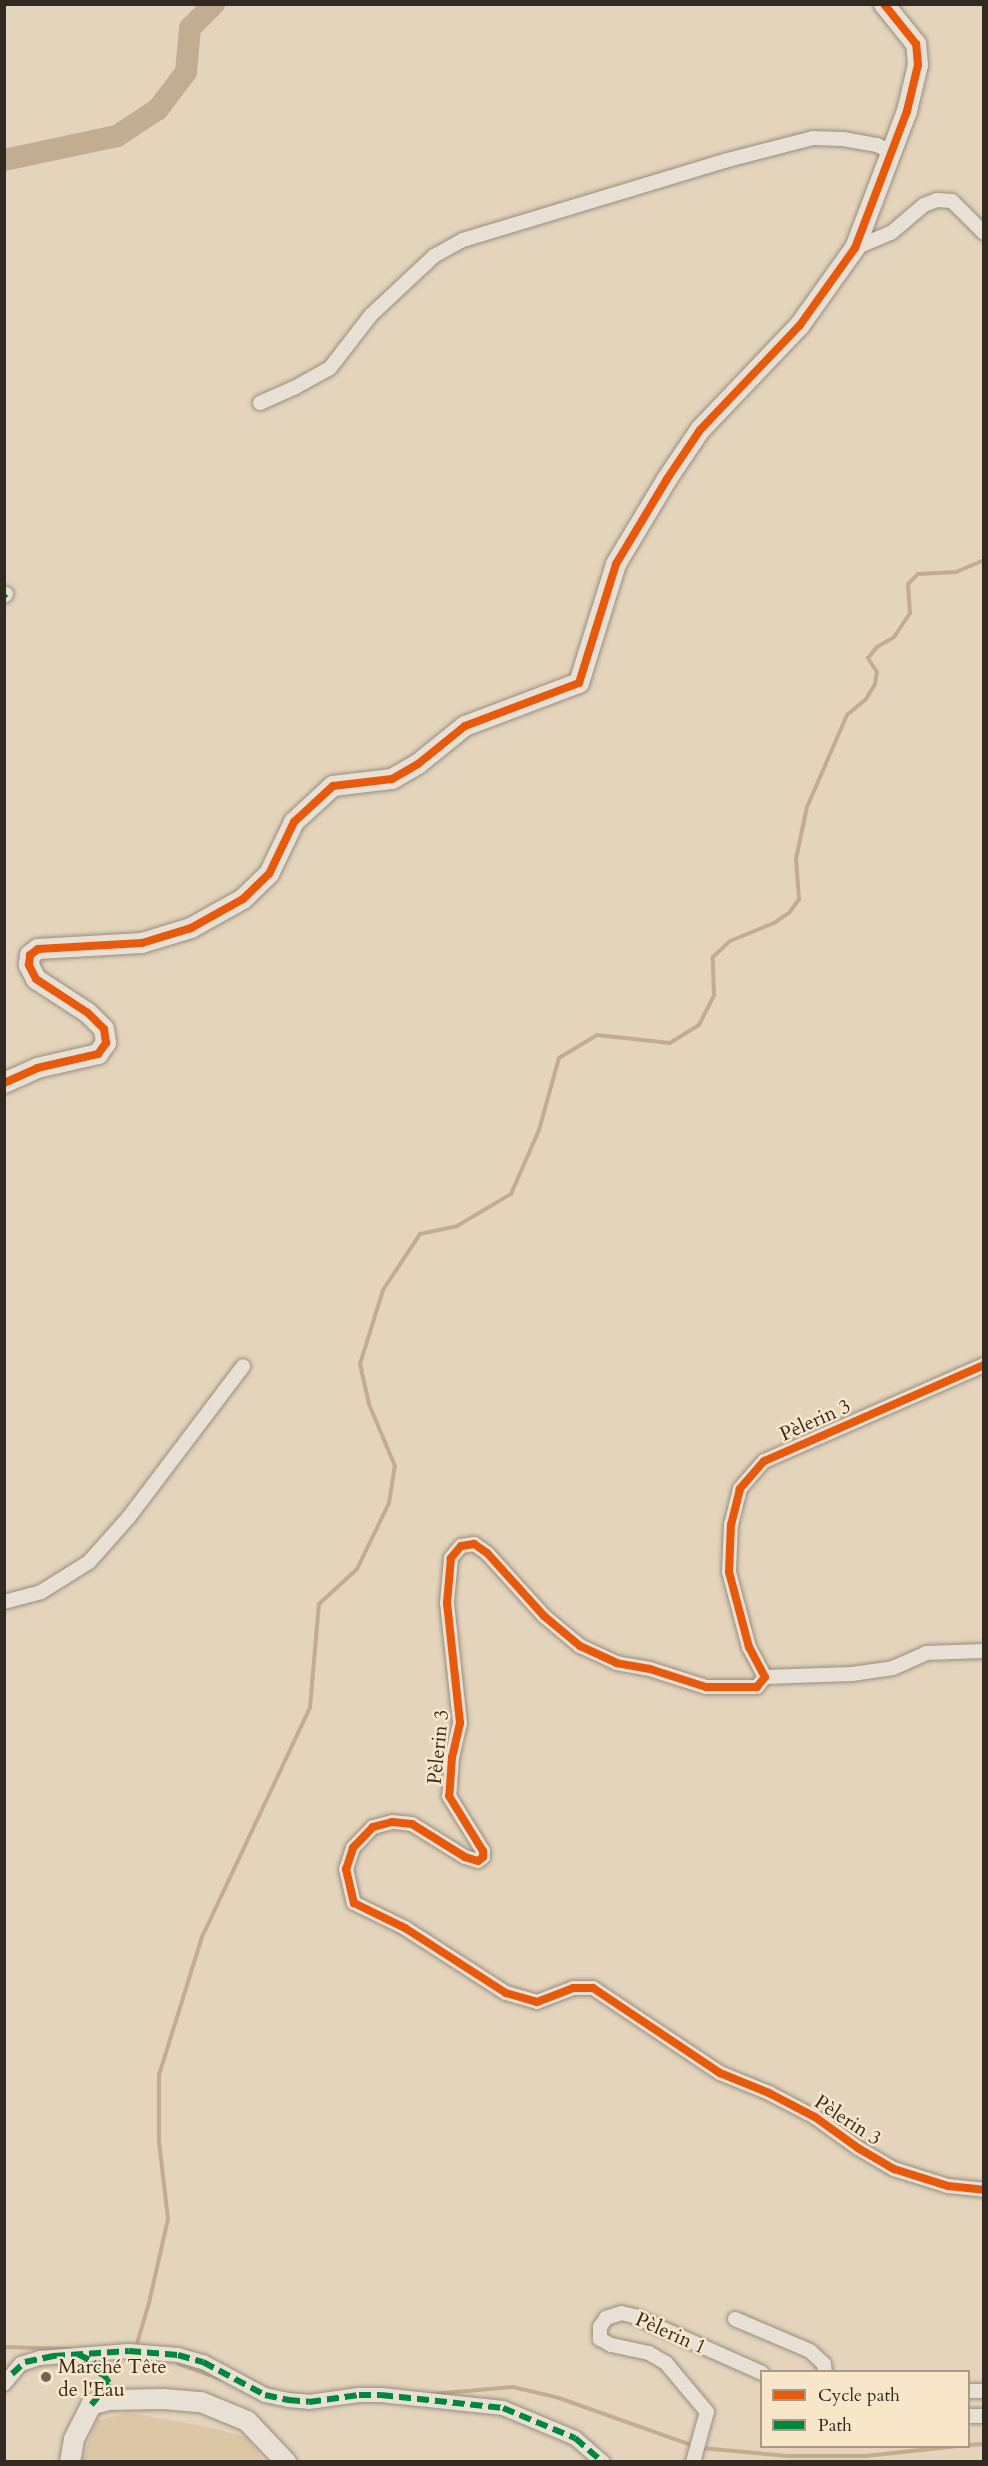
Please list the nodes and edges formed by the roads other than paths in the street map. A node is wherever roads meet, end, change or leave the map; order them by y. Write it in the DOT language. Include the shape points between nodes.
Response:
graph roads {
  1 [pos="884,4"];
  2 [pos="891,152"];
  3 [pos="984,233"];
  4 [pos="855,248"];
  5 [pos="260,403"];
  6 [pos="4,1083"];
  7 [pos="984,1365"];
  8 [pos="243,1366"];
  9 [pos="4,1602"];
  10 [pos="984,1651"];
  11 [pos="765,1677"];
  12 [pos="984,2190"];
  13 [pos="735,2319"];
  14 [pos="825,2370"];
  15 [pos="760,2372"];
  16 [pos="8,2379"];
  17 [pos="70,2462"];
  18 [pos="286,2462"];
  19 [pos="603,2462"];
  20 [pos="693,2462"];
  1 -- 2 [label="street" via="916,44 918,65 907,111"];
  2 -- 4 [label="street"];
  2 -- 5 [label="street" via="878,145 813,138 463,240 434,256 371,315 330,368"];
  3 -- 4 [label="street" via="952,201 937,200 924,205 891,233"];
  4 -- 6 [label="street" via="800,325 700,430 667,479 615,564 579,683 465,726 418,764 392,779 333,786 294,822 269,874 243,899 191,928 142,943 38,949 30,955 29,965 36,979 88,1013 104,1029 106,1043 98,1054 37,1068"];
  7 -- 11 [label="street, Pèlerin 3" via="764,1461 740,1488 731,1524 729,1572 749,1647"];
  8 -- 9 [label="street" via="129,1517 88,1562 41,1592"];
  10 -- 11 [label="street" via="926,1653 893,1668 852,1674"];
  11 -- 12 [label="street, Pèlerin 3" via="757,1687 706,1688 650,1669 617,1663 580,1646 544,1616 487,1553 474,1544 461,1546 451,1558 447,1603 460,1723 449,1796 483,1857 478,1862 465,1857 412,1824 392,1822 373,1827 353,1848 346,1869 354,1903 405,1928 506,1993 537,2002 573,1988 593,1988 720,2073 815,2117 894,2169 948,2186"];
  13 -- 14 [label="street" via="810,2351 825,2364"];
  15 -- 20 [label="street, Pèlerin 1" via="634,2316 621,2313 606,2318 600,2327 600,2338 666,2362 706,2412"];
  16 -- 19 [label="street" via="25,2362 52,2356 129,2351 178,2355 203,2362 266,2395 288,2400 309,2402 381,2395 503,2408 575,2438"];
  17 -- 18 [label="street" via="74,2439 91,2405 108,2400 164,2399 201,2402 247,2421"];
}
